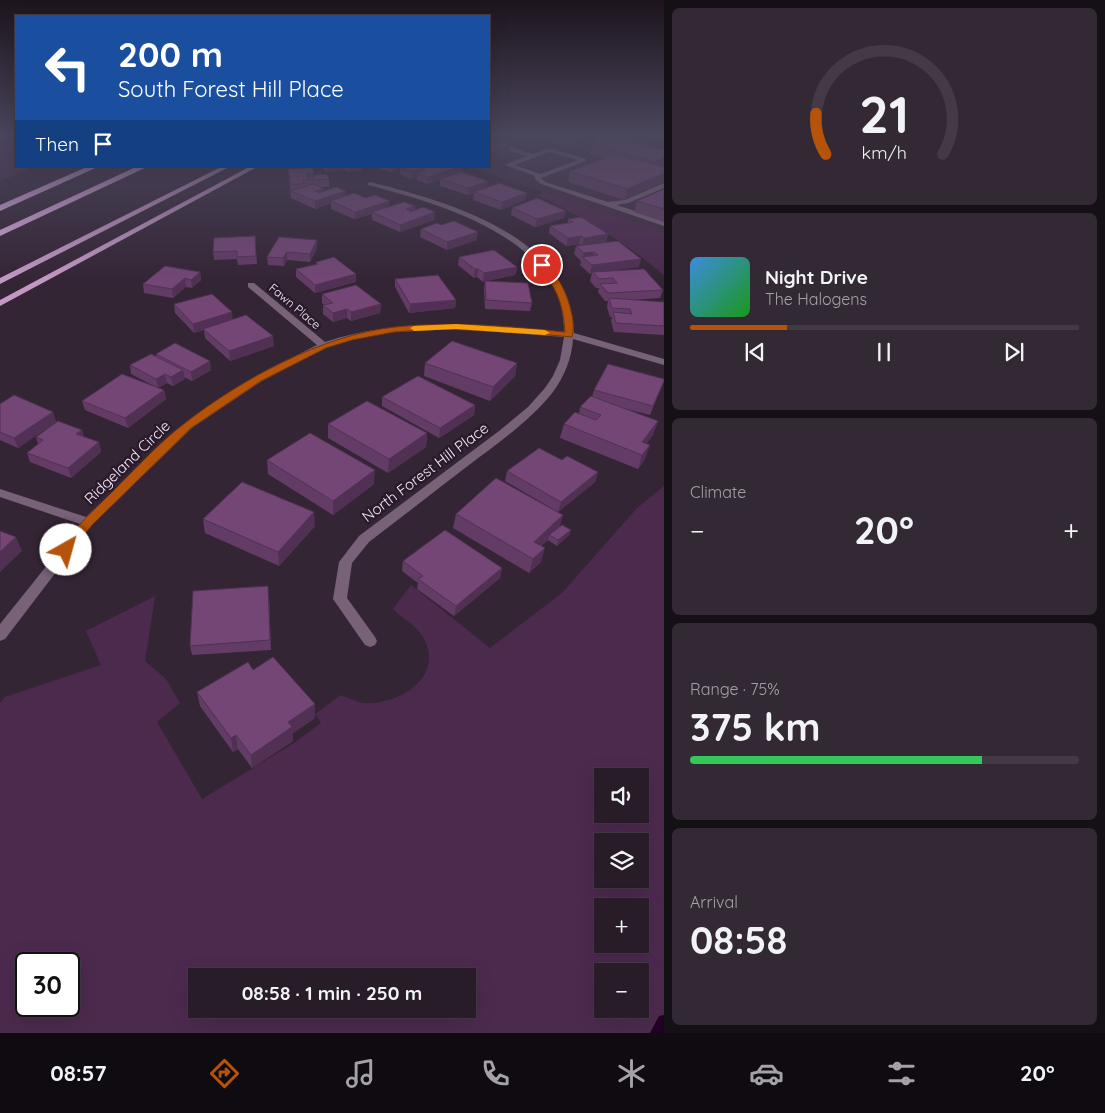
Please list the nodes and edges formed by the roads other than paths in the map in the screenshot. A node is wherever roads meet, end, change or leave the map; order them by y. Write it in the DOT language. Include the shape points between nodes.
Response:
graph roads {
  1 [pos="54,184"];
  2 [pos="106,184"];
  3 [pos="192,184"];
  4 [pos="222,184"];
  5 [pos="370,184"];
  6 [pos="547,184"];
  7 [pos="664,185"];
  8 [pos="608,204"];
  9 [pos="0,208"];
  10 [pos="664,224"];
  11 [pos="0,234"];
  12 [pos="0,281"];
  13 [pos="251,285"];
  14 [pos="0,303"];
  15 [pos="569,335"];
  16 [pos="323,346"];
  17 [pos="664,362"];
  18 [pos="0,493"];
  19 [pos="88,522"];
  20 [pos="0,635"];
  21 [pos="370,641"];
  1 -- 9 [label="highway"];
  2 -- 11 [label="highway"];
  3 -- 12 [label="main road"];
  4 -- 14 [label="main road"];
  5 -- 15 [label="street, North Forest Hill Place" via="465,214 498,230 531,253 553,277 568,308"];
  6 -- 8 [label="street"];
  7 -- 8 [label="street" via="626,202"];
  8 -- 10 [label="street"];
  13 -- 16 [label="street, Fawn Place"];
  15 -- 16 [label="street, Ridgeland Circle" via="516,329 438,327 394,329"];
  15 -- 17 [label="street, Ridgeland Circle"];
  15 -- 21 [label="street, North Forest Hill Place" via="565,361 550,388 526,415 364,539 346,562 340,599"];
  16 -- 19 [label="street, Ridgeland Circle" via="258,379 188,426"];
  18 -- 19 [label="street"];
  19 -- 20 [label="street, Ridgeland Circle"];
}
